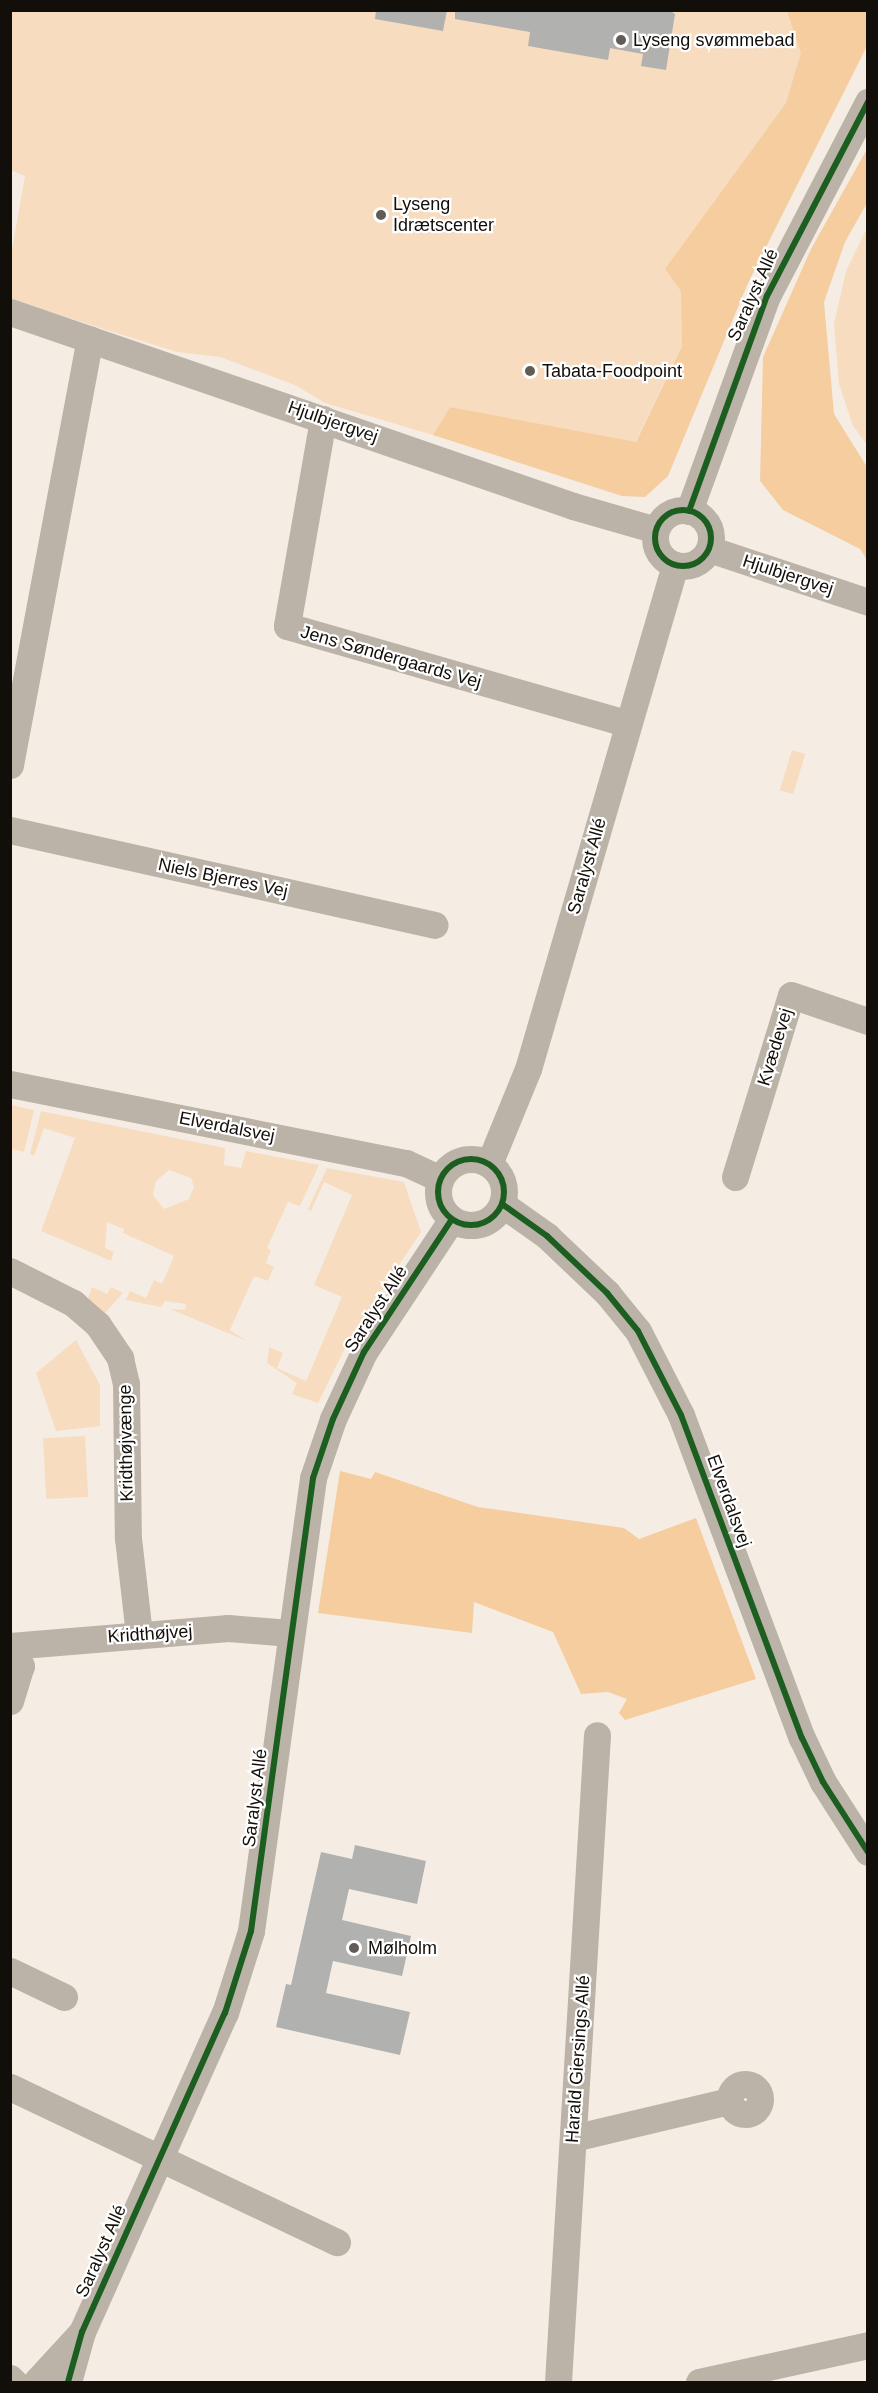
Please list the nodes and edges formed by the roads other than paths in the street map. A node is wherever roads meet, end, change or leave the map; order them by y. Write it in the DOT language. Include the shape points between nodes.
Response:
graph roads {
  1 [pos="867,102"];
  2 [pos="10,312"];
  3 [pos="90,339"];
  4 [pos="322,419"];
  5 [pos="689,511"];
  6 [pos="656,530"];
  7 [pos="709,549"];
  8 [pos="675,565"];
  9 [pos="867,602"];
  10 [pos="628,724"];
  11 [pos="10,765"];
  12 [pos="10,830"];
  13 [pos="435,925"];
  14 [pos="867,1021"];
  15 [pos="10,1084"];
  16 [pos="489,1164"];
  17 [pos="735,1177"];
  18 [pos="441,1179"];
  19 [pos="502,1204"];
  20 [pos="452,1219"];
  21 [pos="10,1272"];
  22 [pos="290,1633"];
  23 [pos="140,1635"];
  24 [pos="11,1646"];
  25 [pos="10,1701"];
  26 [pos="597,1734"];
  27 [pos="867,1852"];
  28 [pos="10,1971"];
  29 [pos="64,1997"];
  30 [pos="10,2087"];
  31 [pos="730,2102"];
  32 [pos="573,2138"];
  33 [pos="159,2159"];
  34 [pos="338,2242"];
  35 [pos="82,2332"];
  36 [pos="867,2345"];
  37 [pos="10,2378"];
  38 [pos="14,2382"];
  39 [pos="36,2382"];
  40 [pos="68,2382"];
  41 [pos="558,2382"];
  42 [pos="699,2382"];
  1 -- 5 [label="street, Saralyst Allé" via="763,306"];
  2 -- 3 [label="street, Hjulbjergvej"];
  3 -- 4 [label="street, Hjulbjergvej"];
  3 -- 11 [label="street"];
  4 -- 6 [label="street, Hjulbjergvej" via="573,506"];
  4 -- 10 [label="street, Jens Søndergaards Vej" via="287,626"];
  5 -- 6 [label="street" via="666,516"];
  5 -- 7 [label="street" via="708,526"];
  6 -- 8 [label="street" via="660,555"];
  7 -- 8 [label="street" via="691,565"];
  7 -- 9 [label="street, Hjulbjergvej"];
  8 -- 10 [label="street, Saralyst Allé"];
  10 -- 16 [label="street, Saralyst Allé" via="528,1069"];
  12 -- 13 [label="street, Niels Bjerres Vej"];
  14 -- 17 [label="street, Kvædevej" via="790,995"];
  15 -- 18 [label="street, Elverdalsvej" via="406,1163"];
  16 -- 18 [label="street" via="467,1159 456,1162"];
  16 -- 19 [label="street" via="503,1181"];
  18 -- 20 [label="street" via="438,1197"];
  19 -- 20 [label="street" via="496,1214 475,1225"];
  19 -- 27 [label="street, Elverdalsvej" via="547,1236 607,1293 643,1340 681,1415 802,1738 823,1782"];
  20 -- 22 [label="street, Saralyst Allé" via="364,1352 333,1419 313,1478"];
  21 -- 23 [label="street, Kridthøjvænge" via="73,1304 98,1325 120,1358 126,1384 128,1538"];
  22 -- 23 [label="street, Kridthøjvej" via="228,1628"];
  22 -- 33 [label="street, Saralyst Allé" via="251,1931 225,2013"];
  23 -- 24 [label="street, Kridthøjvej"];
  24 -- 25 [label="street" via="21,1666"];
  26 -- 32 [label="street, Harald Giersings Allé"];
  28 -- 29 [label="street"];
  30 -- 33 [label="street"];
  31 -- 32 [label="street"];
  32 -- 41 [label="street, Harald Giersings Allé"];
  33 -- 34 [label="street"];
  33 -- 35 [label="street, Saralyst Allé"];
  35 -- 39 [label="street, Saralyst Allé"];
  35 -- 40 [label="street, Saralyst Allé"];
  36 -- 42 [label="street"];
  37 -- 38 [label="street"];
}
